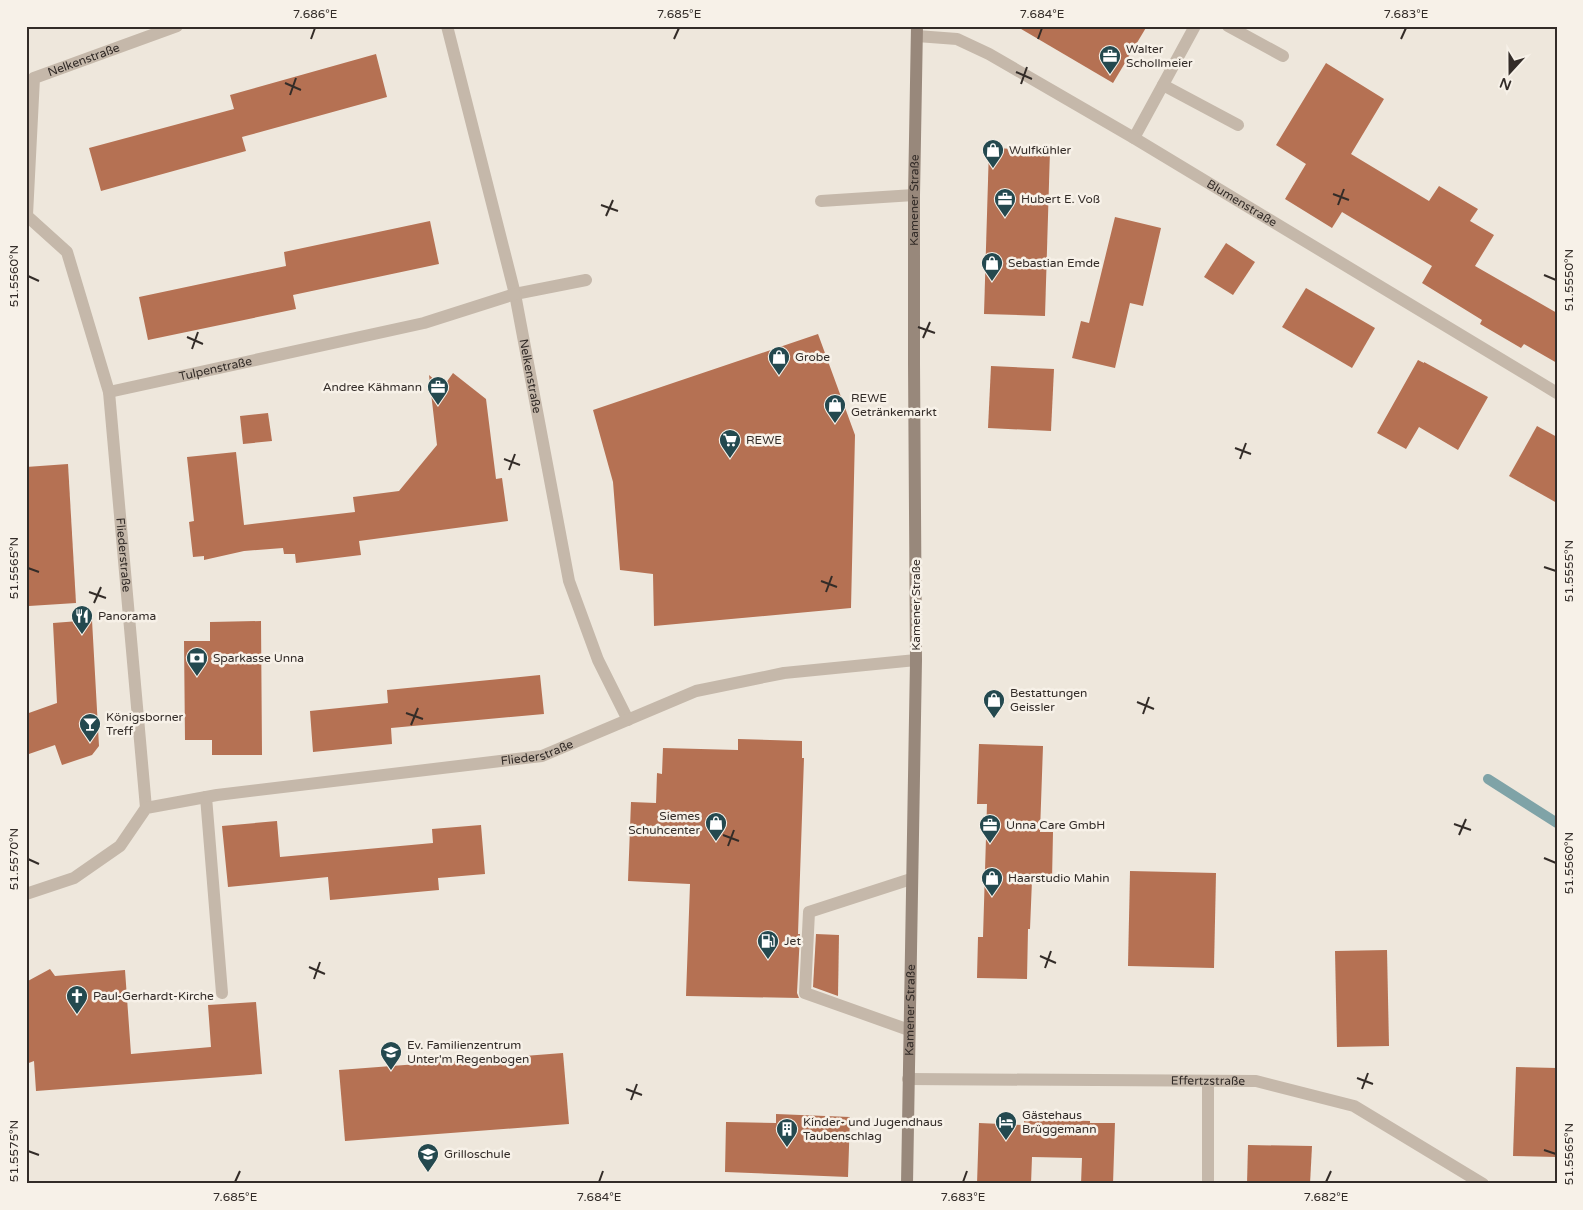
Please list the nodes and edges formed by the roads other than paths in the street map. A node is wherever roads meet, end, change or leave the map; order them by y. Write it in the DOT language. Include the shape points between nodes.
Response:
graph roads {
  1 [pos="177,26"];
  2 [pos="447,26"];
  3 [pos="1195,26"];
  4 [pos="1228,26"];
  5 [pos="917,31"];
  6 [pos="1283,56"];
  7 [pos="1163,85"];
  8 [pos="1238,125"];
  9 [pos="1134,138"];
  10 [pos="914,195"];
  11 [pos="821,201"];
  12 [pos="27,215"];
  13 [pos="586,280"];
  14 [pos="515,294"];
  15 [pos="109,392"];
  16 [pos="1557,393"];
  17 [pos="916,660"];
  18 [pos="628,720"];
  19 [pos="206,796"];
  20 [pos="146,808"];
  21 [pos="911,879"];
  22 [pos="26,894"];
  23 [pos="222,993"];
  24 [pos="909,1030"];
  25 [pos="908,1079"];
  26 [pos="1208,1081"];
  27 [pos="907,1184"];
  28 [pos="1208,1184"];
  29 [pos="1483,1184"];
  1 -- 12 [label="street, Nelkenstraße" via="34,78"];
  2 -- 14 [label="street, Nelkenstraße"];
  3 -- 7 [label="street"];
  4 -- 6 [label="street"];
  5 -- 9 [label="street, Blumenstraße" via="957,39 990,54"];
  5 -- 10 [label="main road, Kamener Straße"];
  7 -- 8 [label="street"];
  7 -- 9 [label="street"];
  9 -- 16 [label="street, Blumenstraße"];
  10 -- 11 [label="street"];
  10 -- 17 [label="main road, Kamener Straße"];
  12 -- 15 [label="street" via="67,252"];
  13 -- 14 [label="street, Tulpenstraße"];
  14 -- 15 [label="street, Tulpenstraße" via="424,323"];
  14 -- 18 [label="street, Nelkenstraße" via="569,581 598,660"];
  15 -- 20 [label="street, Fliederstraße"];
  17 -- 18 [label="street, Fliederstraße" via="775,674 696,691"];
  17 -- 21 [label="main road, Kamener Straße"];
  18 -- 19 [label="street, Fliederstraße" via="542,756"];
  19 -- 20 [label="street, Fliederstraße"];
  19 -- 23 [label="street"];
  20 -- 22 [label="street" via="120,846 74,878"];
  21 -- 24 [label="main road, Kamener Straße"];
  21 -- 24 [label="street" via="809,912 805,993"];
  24 -- 25 [label="main road, Kamener Straße"];
  25 -- 26 [label="street, Effertzstraße"];
  25 -- 27 [label="main road, Kamener Straße"];
  26 -- 28 [label="street"];
  26 -- 29 [label="street, Effertzstraße" via="1256,1081 1354,1106"];
}
